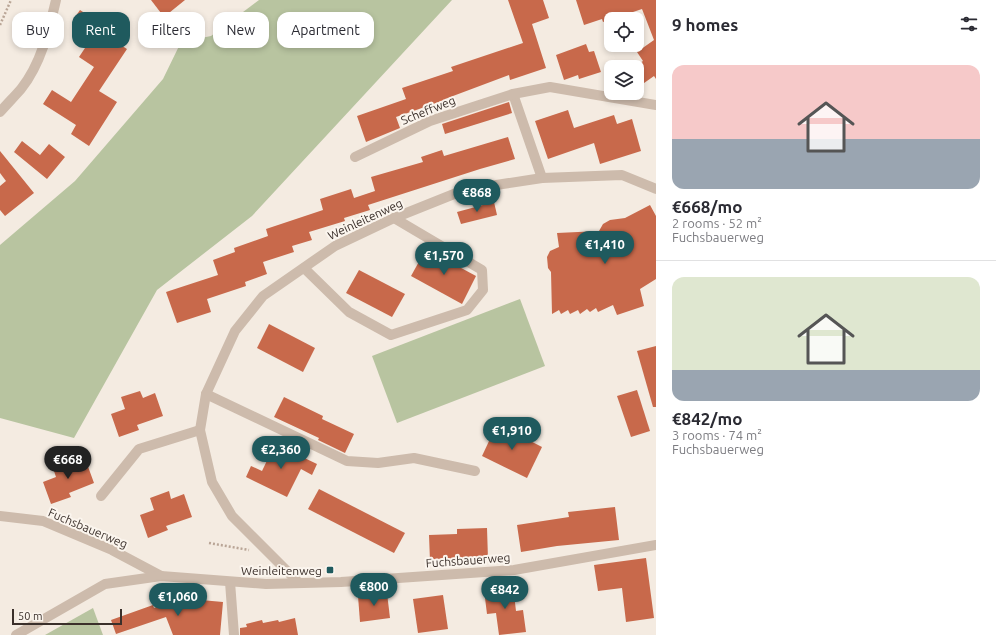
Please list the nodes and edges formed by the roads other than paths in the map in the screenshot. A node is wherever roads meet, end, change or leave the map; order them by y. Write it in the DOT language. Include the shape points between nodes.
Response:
graph roads {
  1 [pos="56,0"];
  2 [pos="513,94"];
  3 [pos="656,105"];
  4 [pos="0,112"];
  5 [pos="355,157"];
  6 [pos="542,178"];
  7 [pos="656,189"];
  8 [pos="394,218"];
  9 [pos="304,268"];
  10 [pos="206,394"];
  11 [pos="200,430"];
  12 [pos="475,471"];
  13 [pos="101,496"];
  14 [pos="0,516"];
  15 [pos="656,545"];
  16 [pos="161,576"];
  17 [pos="230,582"];
  18 [pos="299,583"];
  19 [pos="16,635"];
  20 [pos="234,635"];
  1 -- 4 [label="street" via="47,35 33,69 21,88"];
  2 -- 3 [label="street, Scheffweg" via="550,88"];
  2 -- 5 [label="street, Scheffweg" via="430,121"];
  2 -- 6 [label="street"];
  6 -- 7 [label="street, Weinleitenweg" via="622,175"];
  6 -- 8 [label="street, Weinleitenweg" via="464,190"];
  8 -- 9 [label="street, Weinleitenweg" via="334,246"];
  8 -- 9 [label="street" via="482,270 483,290 467,310 391,335 349,312"];
  9 -- 10 [label="street, Weinleitenweg" via="263,296 235,331"];
  10 -- 11 [label="street, Weinleitenweg"];
  10 -- 12 [label="street" via="347,461 378,463 414,458"];
  11 -- 13 [label="street" via="139,449"];
  11 -- 18 [label="street, Weinleitenweg" via="212,482 232,516 267,554"];
  14 -- 16 [label="street, Fuchsbauerweg" via="44,522 112,550"];
  15 -- 18 [label="street, Fuchsbauerweg" via="514,570"];
  16 -- 17 [label="street, Fuchsbauerweg"];
  16 -- 19 [label="street, Fuchsbauerweg" via="105,584"];
  17 -- 18 [label="street, Fuchsbauerweg"];
  17 -- 20 [label="street"];
}
